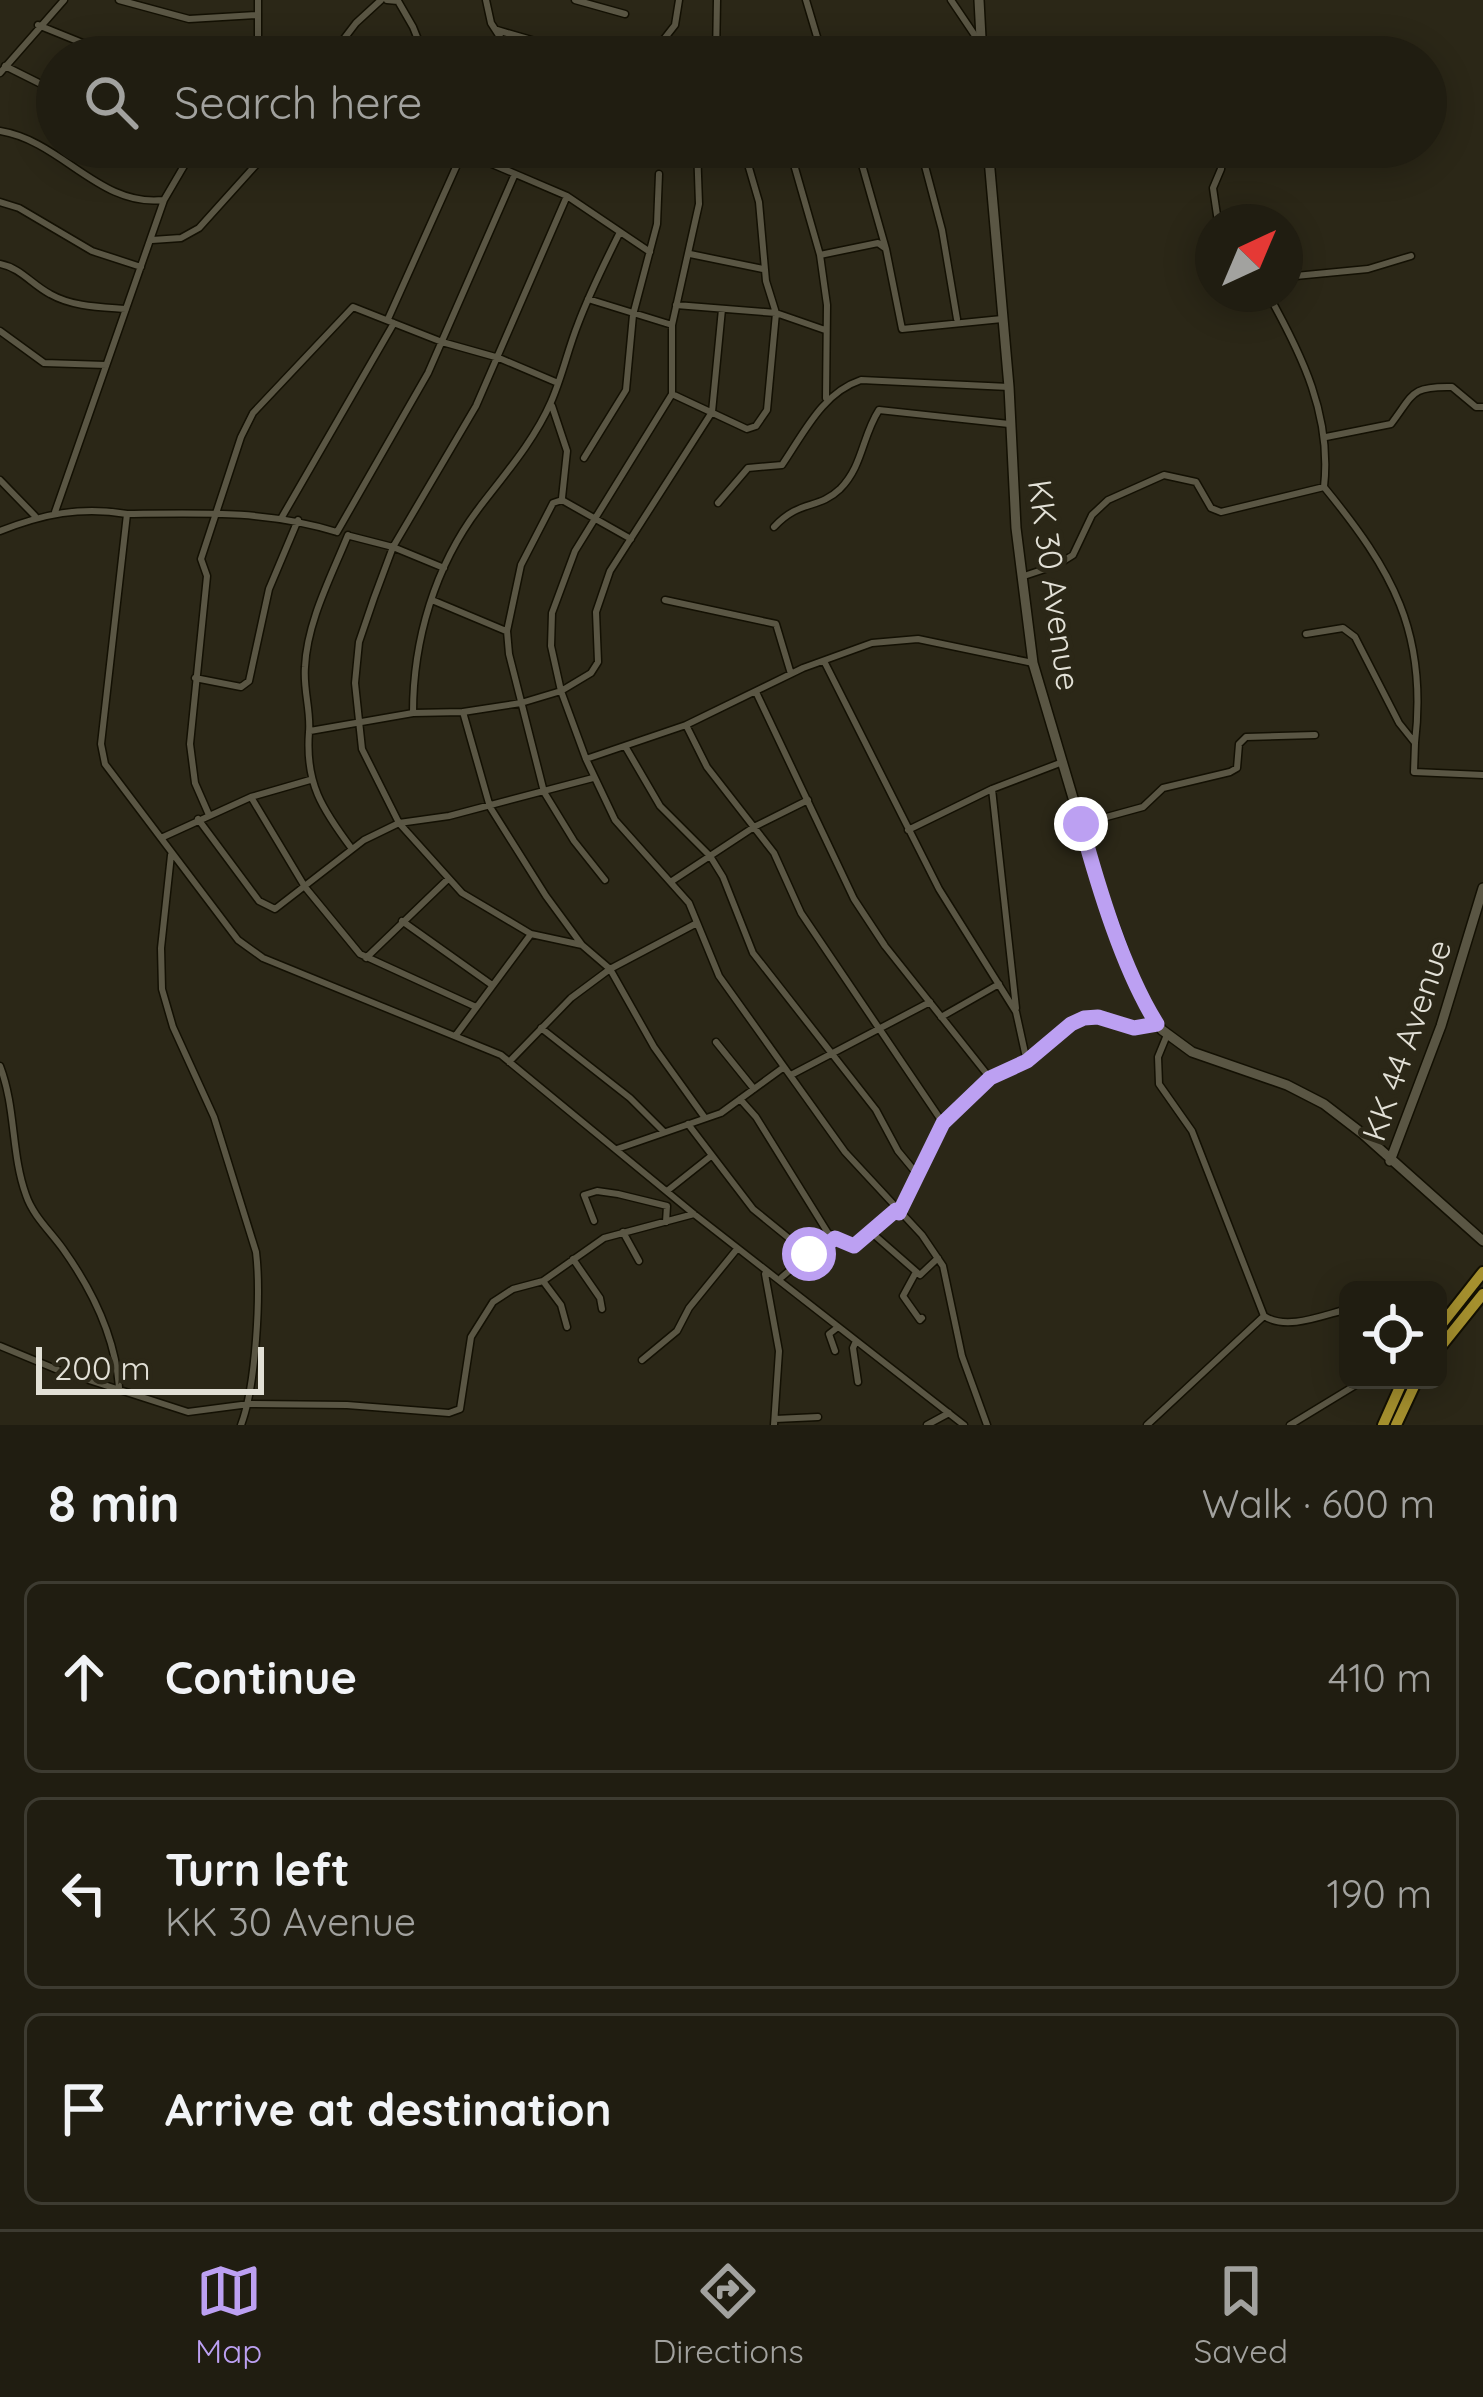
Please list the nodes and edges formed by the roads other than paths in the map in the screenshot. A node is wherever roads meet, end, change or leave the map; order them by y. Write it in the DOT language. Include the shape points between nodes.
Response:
graph roads {
  1 [pos="64,0"];
  2 [pos="119,0"];
  3 [pos="258,0"];
  4 [pos="384,0"];
  5 [pos="485,0"];
  6 [pos="575,0"];
  7 [pos="679,0"];
  8 [pos="717,0"];
  9 [pos="806,0"];
  10 [pos="951,0"];
  11 [pos="979,0"];
  12 [pos="625,14"];
  13 [pos="258,15"];
  14 [pos="38,25"];
  15 [pos="497,31"];
  16 [pos="65,36"];
  17 [pos="258,36"];
  18 [pos="346,36"];
  19 [pos="417,36"];
  20 [pos="500,36"];
  21 [pos="515,36"];
  22 [pos="666,36"];
  23 [pos="716,36"];
  24 [pos="817,36"];
  25 [pos="973,36"];
  26 [pos="981,36"];
  27 [pos="3,70"];
  28 [pos="36,83"];
  29 [pos="0,131"];
  30 [pos="36,141"];
  31 [pos="77,168"];
  32 [pos="182,168"];
  33 [pos="253,168"];
  34 [pos="456,168"];
  35 [pos="499,168"];
  36 [pos="698,168"];
  37 [pos="749,168"];
  38 [pos="795,168"];
  39 [pos="863,168"];
  40 [pos="926,168"];
  41 [pos="990,168"];
  42 [pos="1221,168"];
  43 [pos="659,174"];
  44 [pos="514,176"];
  45 [pos="567,196"];
  46 [pos="164,200"];
  47 [pos="0,202"];
  48 [pos="1215,204"];
  49 [pos="620,232"];
  50 [pos="150,240"];
  51 [pos="886,249"];
  52 [pos="650,252"];
  53 [pos="690,254"];
  54 [pos="820,255"];
  55 [pos="1412,256"];
  56 [pos="0,264"];
  57 [pos="141,266"];
  58 [pos="765,269"];
  59 [pos="1303,275"];
  60 [pos="588,299"];
  61 [pos="676,305"];
  62 [pos="126,309"];
  63 [pos="722,309"];
  64 [pos="1277,312"];
  65 [pos="776,313"];
  66 [pos="633,316"];
  67 [pos="1002,319"];
  68 [pos="957,320"];
  69 [pos="391,321"];
  70 [pos="672,325"];
  71 [pos="827,331"];
  72 [pos="0,332"];
  73 [pos="442,342"];
  74 [pos="499,358"];
  75 [pos="107,365"];
  76 [pos="558,383"];
  77 [pos="1009,387"];
  78 [pos="672,394"];
  79 [pos="826,401"];
  80 [pos="551,403"];
  81 [pos="1483,407"];
  82 [pos="712,412"];
  83 [pos="1009,424"];
  84 [pos="1326,437"];
  85 [pos="584,458"];
  86 [pos="0,480"];
  87 [pos="1324,487"];
  88 [pos="562,500"];
  89 [pos="718,503"];
  90 [pos="56,512"];
  91 [pos="218,513"];
  92 [pos="127,514"];
  93 [pos="36,517"];
  94 [pos="594,517"];
  95 [pos="282,518"];
  96 [pos="298,520"];
  97 [pos="774,527"];
  98 [pos="0,531"];
  99 [pos="337,532"];
  100 [pos="348,535"];
  101 [pos="631,539"];
  102 [pos="393,547"];
  103 [pos="444,568"];
  104 [pos="1021,577"];
  105 [pos="432,600"];
  106 [pos="665,600"];
  107 [pos="507,632"];
  108 [pos="1306,634"];
  109 [pos="824,661"];
  110 [pos="1033,663"];
  111 [pos="791,674"];
  112 [pos="194,678"];
  113 [pos="561,692"];
  114 [pos="756,692"];
  115 [pos="521,703"];
  116 [pos="463,712"];
  117 [pos="413,713"];
  118 [pos="358,722"];
  119 [pos="686,724"];
  120 [pos="310,731"];
  121 [pos="1316,735"];
  122 [pos="1415,743"];
  123 [pos="625,746"];
  124 [pos="586,759"];
  125 [pos="1060,763"];
  126 [pos="1483,775"];
  127 [pos="594,778"];
  128 [pos="310,780"];
  129 [pos="992,788"];
  130 [pos="544,792"];
  131 [pos="251,797"];
  132 [pos="808,800"];
  133 [pos="490,806"];
  134 [pos="209,815"];
  135 [pos="198,819"];
  136 [pos="399,823"];
  137 [pos="1081,824"];
  138 [pos="754,827"];
  139 [pos="908,830"];
  140 [pos="161,838"];
  141 [pos="352,849"];
  142 [pos="171,852"];
  143 [pos="710,856"];
  144 [pos="448,878"];
  145 [pos="605,880"];
  146 [pos="672,881"];
  147 [pos="305,887"];
  148 [pos="1483,888"];
  149 [pos="402,921"];
  150 [pos="697,923"];
  151 [pos="531,934"];
  152 [pos="582,945"];
  153 [pos="366,958"];
  154 [pos="610,969"];
  155 [pos="999,984"];
  156 [pos="492,985"];
  157 [pos="930,1001"];
  158 [pos="476,1007"];
  159 [pos="1016,1012"];
  160 [pos="941,1017"];
  161 [pos="1157,1024"];
  162 [pos="878,1026"];
  163 [pos="541,1028"];
  164 [pos="456,1035"];
  165 [pos="1167,1035"];
  166 [pos="716,1042"];
  167 [pos="830,1054"];
  168 [pos="1027,1061"];
  169 [pos="509,1062"];
  170 [pos="0,1066"];
  171 [pos="785,1066"];
  172 [pos="791,1076"];
  173 [pos="990,1078"];
  174 [pos="754,1089"];
  175 [pos="740,1099"];
  176 [pos="705,1118"];
  177 [pos="943,1123"];
  178 [pos="688,1124"];
  179 [pos="664,1132"];
  180 [pos="616,1149"];
  181 [pos="711,1156"];
  182 [pos="1390,1161"];
  183 [pos="917,1174"];
  184 [pos="667,1191"];
  185 [pos="897,1211"];
  186 [pos="694,1214"];
  187 [pos="594,1221"];
  188 [pos="666,1222"];
  189 [pos="623,1232"];
  190 [pos="872,1233"];
  191 [pos="835,1238"];
  192 [pos="1483,1241"];
  193 [pos="737,1249"];
  194 [pos="809,1254"];
  195 [pos="938,1258"];
  196 [pos="574,1259"];
  197 [pos="639,1261"];
  198 [pos="765,1271"];
  199 [pos="916,1272"];
  200 [pos="1483,1272"];
  201 [pos="782,1277"];
  202 [pos="543,1282"];
  203 [pos="1483,1294"];
  204 [pos="602,1309"];
  205 [pos="1339,1311"];
  206 [pos="1264,1316"];
  207 [pos="1447,1317"];
  208 [pos="922,1318"];
  209 [pos="567,1327"];
  210 [pos="838,1327"];
  211 [pos="1447,1339"];
  212 [pos="856,1341"];
  213 [pos="0,1346"];
  214 [pos="835,1351"];
  215 [pos="642,1360"];
  216 [pos="858,1382"];
  217 [pos="118,1387"];
  218 [pos="1349,1389"];
  219 [pos="1399,1389"];
  220 [pos="1413,1389"];
  221 [pos="249,1405"];
  222 [pos="949,1413"];
  223 [pos="818,1417"];
  224 [pos="774,1422"];
  225 [pos="241,1425"];
  226 [pos="927,1425"];
  227 [pos="964,1425"];
  228 [pos="987,1425"];
  229 [pos="1147,1425"];
  230 [pos="1290,1425"];
  231 [pos="1383,1425"];
  232 [pos="1396,1425"];
  1 -- 14 [label="street"];
  2 -- 13 [label="street" via="189,19"];
  3 -- 13 [label="street"];
  4 -- 18 [label="street"];
  4 -- 19 [label="street" via="398,1"];
  5 -- 15 [label="street"];
  6 -- 12 [label="street"];
  7 -- 22 [label="street"];
  8 -- 23 [label="street"];
  9 -- 24 [label="street"];
  10 -- 25 [label="street"];
  11 -- 26 [label="main road"];
  13 -- 17 [label="street"];
  14 -- 16 [label="street"];
  14 -- 27 [label="street"];
  15 -- 20 [label="street"];
  15 -- 21 [label="street"];
  27 -- 28 [label="street"];
  29 -- 30 [label="street"];
  31 -- 46 [label="street" via="119,196"];
  32 -- 46 [label="street"];
  33 -- 50 [label="street" via="199,228"];
  34 -- 69 [label="street"];
  35 -- 44 [label="street"];
  36 -- 53 [label="street"];
  37 -- 58 [label="street"];
  38 -- 54 [label="street"];
  39 -- 51 [label="street"];
  40 -- 68 [label="street"];
  41 -- 67 [label="main road, KK 30 Avenue"];
  42 -- 48 [label="street"];
  43 -- 52 [label="street"];
  44 -- 45 [label="street"];
  44 -- 73 [label="street"];
  45 -- 49 [label="street"];
  45 -- 74 [label="street"];
  46 -- 50 [label="street"];
  47 -- 57 [label="street"];
  49 -- 52 [label="street"];
  49 -- 60 [label="street"];
  50 -- 57 [label="street"];
  51 -- 54 [label="street" via="878,243"];
  51 -- 68 [label="street" via="902,328"];
  52 -- 66 [label="street"];
  53 -- 58 [label="street"];
  53 -- 61 [label="street"];
  54 -- 71 [label="street"];
  55 -- 59 [label="street"];
  56 -- 62 [label="street" via="71,304"];
  57 -- 62 [label="street"];
  58 -- 65 [label="street"];
  60 -- 66 [label="street"];
  60 -- 76 [label="street"];
  61 -- 63 [label="street"];
  61 -- 70 [label="street"];
  62 -- 75 [label="street"];
  63 -- 65 [label="street"];
  63 -- 82 [label="street"];
  64 -- 84 [label="street"];
  65 -- 71 [label="street"];
  65 -- 82 [label="street" via="767,410 752,429"];
  66 -- 70 [label="street"];
  66 -- 85 [label="street" via="626,390"];
  67 -- 68 [label="street"];
  67 -- 77 [label="main road, KK 30 Avenue"];
  69 -- 73 [label="street"];
  69 -- 91 [label="street" via="348,310 263,400 241,437"];
  69 -- 95 [label="street"];
  70 -- 78 [label="street"];
  71 -- 79 [label="street"];
  72 -- 75 [label="street" via="44,363"];
  73 -- 74 [label="street"];
  73 -- 99 [label="street"];
  74 -- 76 [label="street"];
  74 -- 102 [label="street"];
  75 -- 90 [label="street"];
  76 -- 80 [label="street"];
  77 -- 79 [label="street" via="861,380"];
  77 -- 83 [label="main road, KK 30 Avenue"];
  78 -- 82 [label="street"];
  78 -- 94 [label="street"];
  79 -- 89 [label="street" via="782,465 748,468"];
  80 -- 88 [label="street" via="567,451"];
  80 -- 103 [label="street"];
  81 -- 84 [label="street" via="1452,387 1417,389 1391,424"];
  82 -- 101 [label="street"];
  83 -- 97 [label="street" via="879,410 850,478"];
  83 -- 104 [label="main road, KK 30 Avenue"];
  84 -- 87 [label="street"];
  86 -- 93 [label="street"];
  87 -- 104 [label="street" via="1221,512 1196,482 1164,475 1098,506 1072,555"];
  87 -- 122 [label="street" via="1386,569 1406,614 1418,691"];
  88 -- 94 [label="street"];
  88 -- 107 [label="street" via="521,565"];
  90 -- 92 [label="street"];
  90 -- 93 [label="street"];
  91 -- 92 [label="street"];
  91 -- 95 [label="street"];
  91 -- 112 [label="street" via="201,559 207,576"];
  92 -- 140 [label="street" via="101,743 105,764"];
  93 -- 98 [label="street"];
  94 -- 101 [label="street"];
  94 -- 113 [label="street" via="552,613"];
  95 -- 96 [label="street"];
  96 -- 99 [label="street"];
  96 -- 112 [label="street" via="269,589 249,681 241,687"];
  99 -- 100 [label="street"];
  100 -- 102 [label="street"];
  100 -- 120 [label="street" via="305,661"];
  101 -- 113 [label="street" via="596,612 598,662"];
  102 -- 103 [label="street"];
  102 -- 118 [label="street" via="359,642"];
  103 -- 105 [label="street"];
  104 -- 110 [label="main road, KK 30 Avenue"];
  105 -- 107 [label="street"];
  105 -- 117 [label="street" via="416,658"];
  106 -- 111 [label="street" via="776,624"];
  107 -- 115 [label="street"];
  108 -- 122 [label="street" via="1350,632"];
  109 -- 110 [label="street" via="903,638"];
  109 -- 111 [label="street"];
  109 -- 139 [label="street"];
  110 -- 125 [label="main road, KK 30 Avenue"];
  111 -- 114 [label="street"];
  112 -- 134 [label="street" via="190,764"];
  113 -- 115 [label="street"];
  113 -- 124 [label="street"];
  114 -- 119 [label="street"];
  114 -- 132 [label="street"];
  115 -- 116 [label="street"];
  115 -- 130 [label="street"];
  116 -- 117 [label="street"];
  116 -- 133 [label="street"];
  117 -- 118 [label="street"];
  118 -- 120 [label="street"];
  118 -- 136 [label="street" via="362,749"];
  119 -- 123 [label="street"];
  119 -- 138 [label="street" via="707,767"];
  120 -- 128 [label="street"];
  121 -- 137 [label="street" via="1246,737 1230,772 1163,788 1143,807"];
  122 -- 126 [label="street" via="1418,775"];
  123 -- 124 [label="street"];
  123 -- 143 [label="street" via="660,806"];
  124 -- 127 [label="street"];
  125 -- 129 [label="street"];
  125 -- 137 [label="main road, KK 30 Avenue"];
  127 -- 130 [label="street"];
  127 -- 146 [label="street" via="615,820"];
  128 -- 131 [label="street"];
  128 -- 141 [label="street"];
  129 -- 139 [label="street"];
  129 -- 159 [label="street"];
  130 -- 133 [label="street"];
  130 -- 145 [label="street"];
  131 -- 134 [label="street"];
  131 -- 147 [label="street"];
  132 -- 138 [label="street"];
  132 -- 157 [label="street" via="854,899"];
  133 -- 136 [label="street"];
  133 -- 152 [label="street"];
  134 -- 135 [label="street"];
  135 -- 140 [label="street"];
  135 -- 147 [label="street" via="267,908"];
  136 -- 141 [label="street"];
  136 -- 144 [label="street"];
  137 -- 161 [label="main road, KK 30 Avenue"];
  138 -- 143 [label="street"];
  138 -- 162 [label="street"];
  139 -- 155 [label="street"];
  140 -- 142 [label="street"];
  141 -- 147 [label="street"];
  142 -- 164 [label="street" via="249,949"];
  142 -- 221 [label="street" via="162,989 256,1252"];
  143 -- 146 [label="street"];
  143 -- 167 [label="street" via="753,953"];
  144 -- 149 [label="street"];
  144 -- 151 [label="street"];
  146 -- 150 [label="street"];
  147 -- 153 [label="street"];
  148 -- 182 [label="main road, KK 44 Avenue"];
  149 -- 153 [label="street"];
  149 -- 156 [label="street"];
  150 -- 154 [label="street"];
  150 -- 171 [label="street" via="719,976"];
  151 -- 152 [label="street"];
  151 -- 156 [label="street"];
  152 -- 154 [label="street"];
  153 -- 158 [label="street"];
  154 -- 163 [label="street"];
  154 -- 176 [label="street"];
  155 -- 159 [label="street"];
  155 -- 160 [label="street"];
  156 -- 158 [label="street"];
  157 -- 160 [label="street"];
  157 -- 162 [label="street"];
  158 -- 164 [label="street"];
  159 -- 168 [label="street"];
  160 -- 173 [label="street"];
  161 -- 165 [label="main road, KK 30 Avenue"];
  161 -- 168 [label="street" via="1084,1018"];
  162 -- 167 [label="street"];
  162 -- 177 [label="street"];
  163 -- 169 [label="street"];
  163 -- 179 [label="street"];
  164 -- 169 [label="street"];
  165 -- 182 [label="main road, KK 30 Avenue" via="1208,1060 1307,1094"];
  165 -- 206 [label="street" via="1160,1084 1192,1131"];
  166 -- 174 [label="street"];
  167 -- 172 [label="street"];
  167 -- 183 [label="street"];
  168 -- 173 [label="street"];
  169 -- 180 [label="street"];
  170 -- 217 [label="street" via="23,1190 111,1334"];
  171 -- 172 [label="street"];
  171 -- 174 [label="street"];
  172 -- 185 [label="street"];
  173 -- 177 [label="street"];
  174 -- 175 [label="street"];
  175 -- 176 [label="street"];
  175 -- 191 [label="street"];
  176 -- 178 [label="street"];
  177 -- 183 [label="street"];
  178 -- 179 [label="street"];
  178 -- 181 [label="street"];
  179 -- 180 [label="street"];
  180 -- 184 [label="street"];
  181 -- 184 [label="street"];
  181 -- 194 [label="street" via="753,1210"];
  182 -- 192 [label="main road, KK 44 Avenue"];
  183 -- 185 [label="street"];
  184 -- 186 [label="street"];
  185 -- 190 [label="street"];
  185 -- 195 [label="street"];
  186 -- 188 [label="street"];
  186 -- 193 [label="street"];
  187 -- 188 [label="street" via="584,1195 597,1192 667,1206"];
  188 -- 189 [label="street"];
  189 -- 196 [label="street"];
  189 -- 197 [label="street"];
  190 -- 191 [label="street" via="854,1246"];
  190 -- 199 [label="street"];
  191 -- 194 [label="street"];
  193 -- 198 [label="street"];
  193 -- 215 [label="street" via="677,1331"];
  194 -- 201 [label="street"];
  195 -- 199 [label="street"];
  195 -- 228 [label="street"];
  196 -- 202 [label="street"];
  196 -- 204 [label="street"];
  198 -- 210 [label="street"];
  198 -- 224 [label="street" via="779,1352"];
  199 -- 208 [label="street" via="903,1296"];
  200 -- 207 [label="highway"];
  202 -- 209 [label="street"];
  202 -- 221 [label="street" via="504,1293 476,1324 460,1409"];
  203 -- 211 [label="highway"];
  205 -- 206 [label="street" via="1287,1323"];
  206 -- 229 [label="street"];
  210 -- 212 [label="street"];
  210 -- 214 [label="street" via="829,1334"];
  212 -- 216 [label="street"];
  212 -- 222 [label="street"];
  213 -- 217 [label="street"];
  217 -- 221 [label="street" via="188,1412"];
  218 -- 230 [label="street"];
  219 -- 231 [label="highway"];
  220 -- 232 [label="highway"];
  221 -- 225 [label="street"];
  222 -- 226 [label="street"];
  222 -- 227 [label="street"];
  223 -- 224 [label="street"];
}
